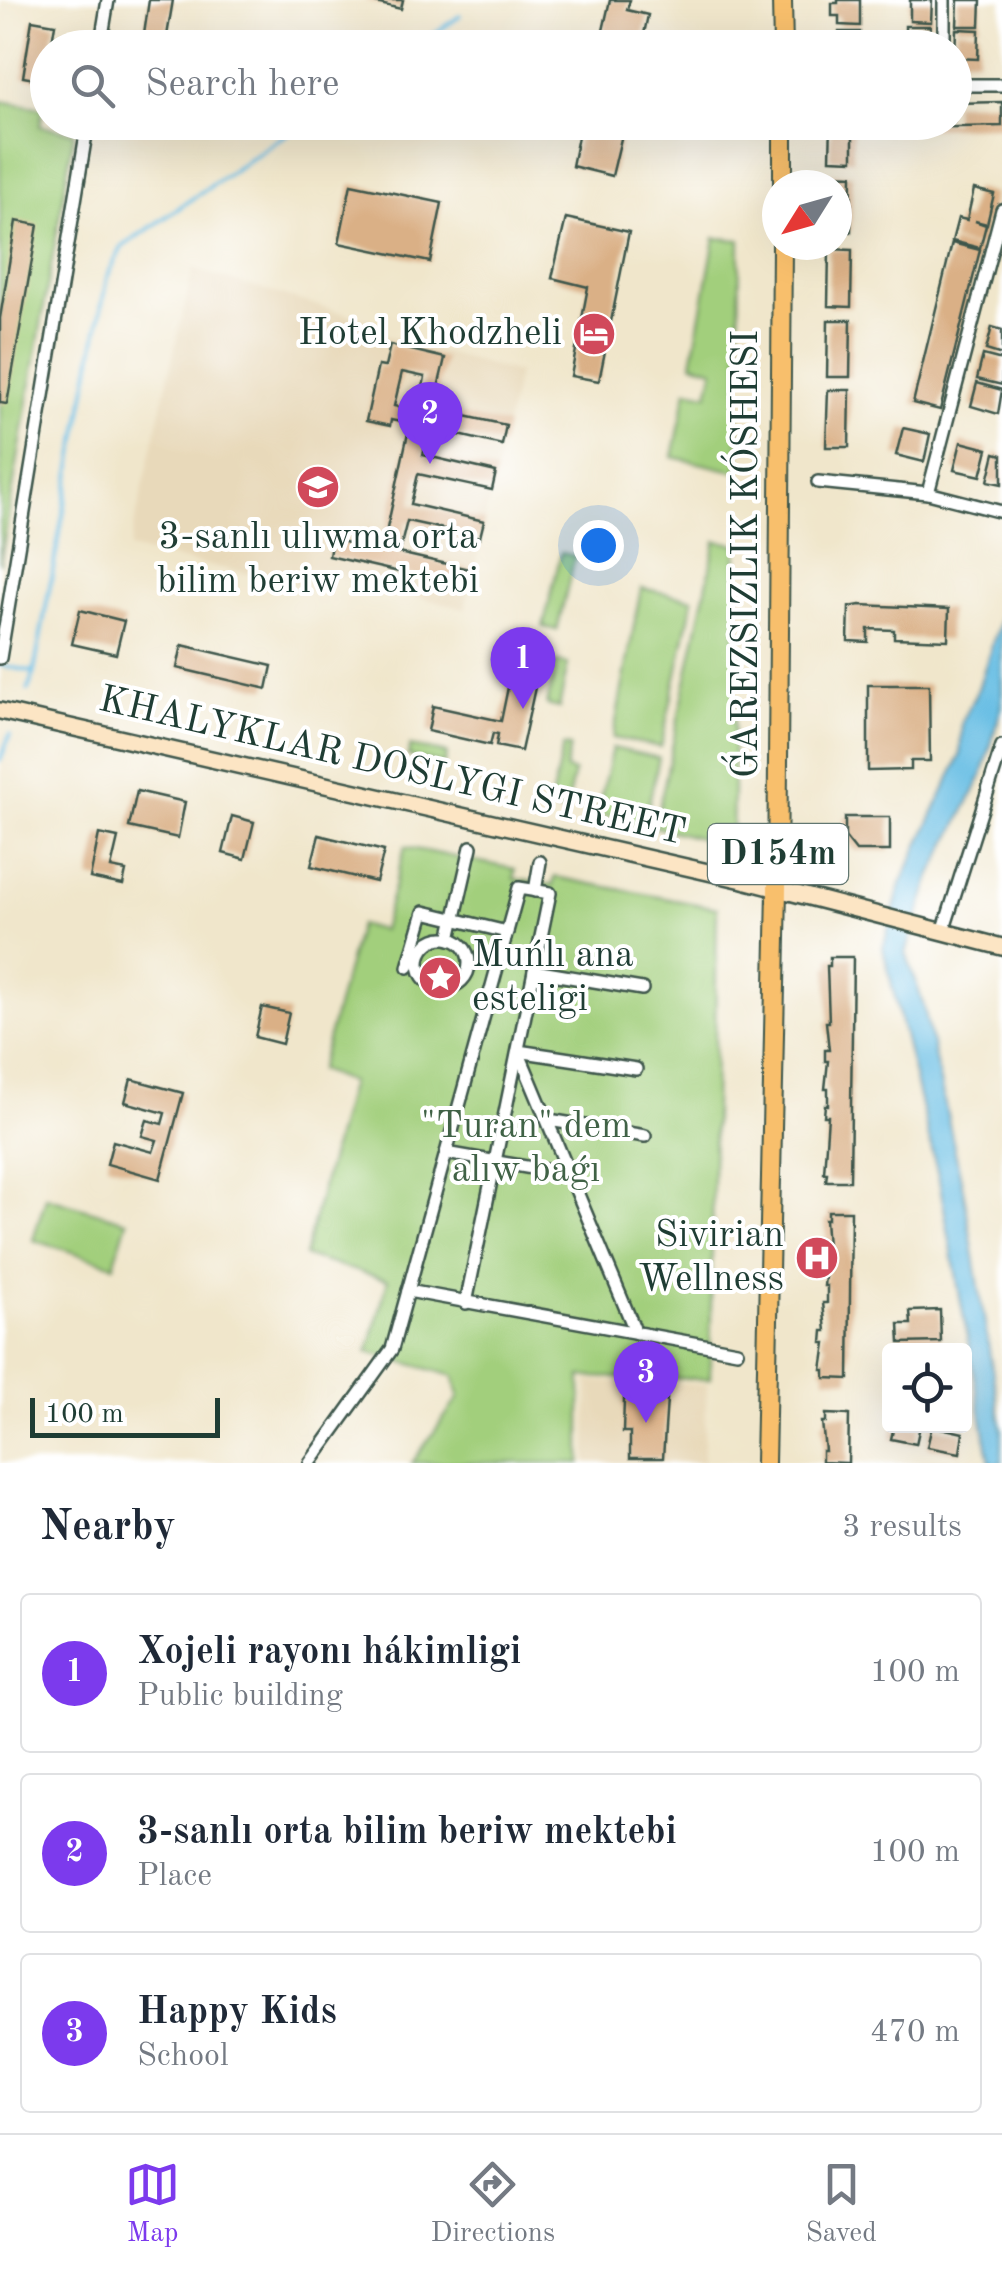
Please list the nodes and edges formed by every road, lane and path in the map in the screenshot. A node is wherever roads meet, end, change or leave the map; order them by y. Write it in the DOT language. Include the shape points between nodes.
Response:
graph roads {
  1 [pos="108,0"];
  2 [pos="782,0"];
  3 [pos="944,0"];
  4 [pos="103,30"];
  5 [pos="782,30"];
  6 [pos="944,30"];
  7 [pos="972,85"];
  8 [pos="1002,85"];
  9 [pos="85,140"];
  10 [pos="783,140"];
  11 [pos="782,170"];
  12 [pos="1002,210"];
  13 [pos="782,260"];
  14 [pos="818,482"];
  15 [pos="928,493"];
  16 [pos="1002,512"];
  17 [pos="0,658"];
  18 [pos="0,710"];
  19 [pos="1002,746"];
  20 [pos="471,847"];
  21 [pos="540,862"];
  22 [pos="535,890"];
  23 [pos="777,890"];
  24 [pos="507,932"];
  25 [pos="943,932"];
  26 [pos="450,939"];
  27 [pos="1002,947"];
  28 [pos="413,960"];
  29 [pos="534,971"];
  30 [pos="642,989"];
  31 [pos="518,1051"];
  32 [pos="636,1069"];
  33 [pos="549,1120"];
  34 [pos="645,1136"];
  35 [pos="446,1154"];
  36 [pos="495,1162"];
  37 [pos="572,1176"];
  38 [pos="408,1291"];
  39 [pos="466,1303"];
  40 [pos="636,1333"];
  41 [pos="737,1351"];
  42 [pos="310,1463"];
  43 [pos="765,1463"];
  1 -- 4 [label="street"];
  2 -- 5 [label="main road"];
  3 -- 6 [label="street"];
  7 -- 8 [label="street"];
  9 -- 17 [label="street"];
  10 -- 11 [label="main road"];
  12 -- 15 [label="street"];
  13 -- 23 [label="main road, ǴAREZSIZLIK KÓSHESI / D154m"];
  14 -- 15 [label="street"];
  15 -- 16 [label="street"];
  18 -- 23 [label="street, KHALYKLAR DOSLYGI STREET"];
  19 -- 25 [label="street"];
  20 -- 26 [label="street"];
  21 -- 22 [label="street"];
  22 -- 24 [label="street" via="520,888"];
  22 -- 29 [label="street" via="550,893"];
  23 -- 25 [label="street, KHALYKLAR DOSLYGI STREET"];
  23 -- 43 [label="main road, ǴAREZSIZLIK KÓSHESI / D154m"];
  24 -- 28 [label="street" via="424,912"];
  24 -- 35 [label="street"];
  25 -- 27 [label="street, KHALYKLAR DOSLYGI STREET"];
  26 -- 28 [label="street" via="428,944"];
  26 -- 28 [label="street" via="468,963 458,984 441,988 426,981"];
  29 -- 30 [label="street"];
  29 -- 31 [label="street"];
  31 -- 32 [label="street"];
  31 -- 33 [label="street"];
  31 -- 36 [label="street"];
  33 -- 34 [label="street"];
  33 -- 37 [label="street"];
  35 -- 36 [label="street"];
  35 -- 38 [label="street"];
  36 -- 37 [label="street"];
  36 -- 39 [label="street"];
  37 -- 40 [label="street"];
  38 -- 39 [label="street"];
  38 -- 42 [label="street" via="392,1349"];
  39 -- 40 [label="street"];
  40 -- 41 [label="street"];
}
